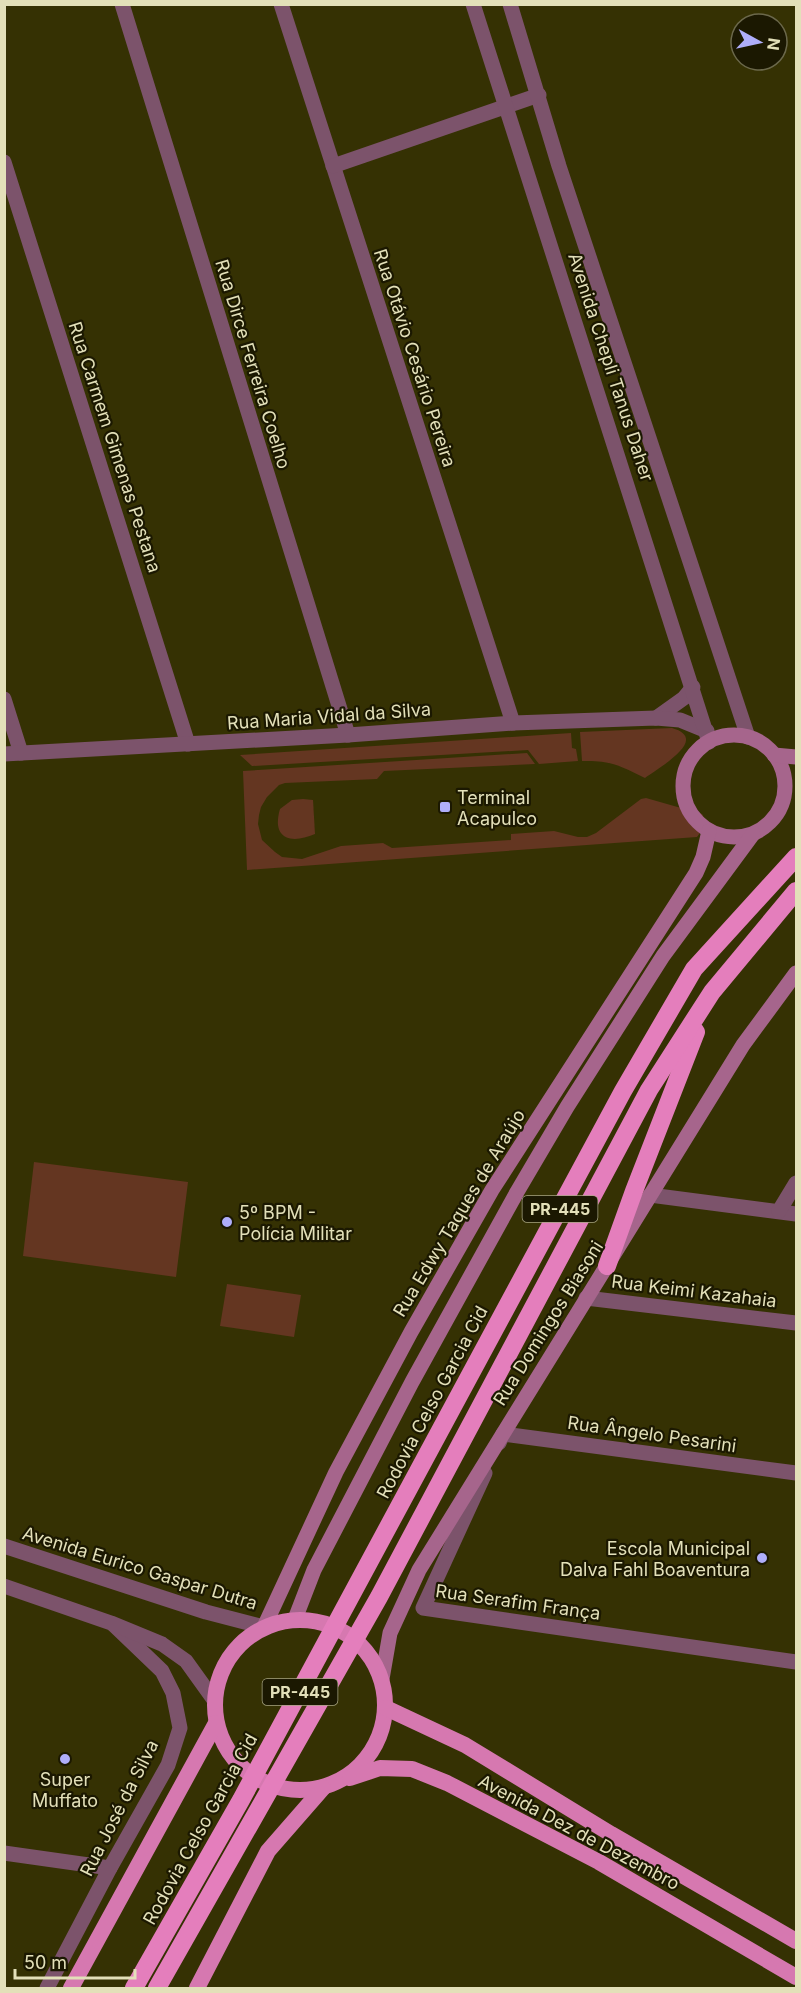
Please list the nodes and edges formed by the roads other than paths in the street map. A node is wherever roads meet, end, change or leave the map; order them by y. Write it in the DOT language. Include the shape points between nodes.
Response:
graph roads {
  1 [pos="122,4"];
  2 [pos="281,4"];
  3 [pos="473,4"];
  4 [pos="510,4"];
  5 [pos="539,95"];
  6 [pos="506,106"];
  7 [pos="4,162"];
  8 [pos="333,166"];
  9 [pos="693,687"];
  10 [pos="4,699"];
  11 [pos="656,718"];
  12 [pos="513,723"];
  13 [pos="348,735"];
  14 [pos="708,736"];
  15 [pos="748,737"];
  16 [pos="188,744"];
  17 [pos="21,753"];
  18 [pos="4,754"];
  19 [pos="774,755"];
  20 [pos="796,757"];
  21 [pos="709,831"];
  22 [pos="753,834"];
  23 [pos="796,857"];
  24 [pos="796,891"];
  25 [pos="796,973"];
  26 [pos="712,992"];
  27 [pos="796,1183"];
  28 [pos="650,1195"];
  29 [pos="778,1211"];
  30 [pos="796,1214"];
  31 [pos="607,1266"];
  32 [pos="586,1298"];
  33 [pos="796,1323"];
  34 [pos="503,1434"];
  35 [pos="796,1473"];
  36 [pos="4,1546"];
  37 [pos="4,1586"];
  38 [pos="295,1619"];
  39 [pos="111,1623"];
  40 [pos="264,1627"];
  41 [pos="796,1662"];
  42 [pos="382,1679"];
  43 [pos="214,1700"];
  44 [pos="386,1708"];
  45 [pos="216,1723"];
  46 [pos="327,1786"];
  47 [pos="4,1853"];
  48 [pos="110,1868"];
  49 [pos="796,1941"];
  50 [pos="796,1977"];
  51 [pos="47,1989"];
  52 [pos="71,1989"];
  53 [pos="134,1989"];
  54 [pos="158,1989"];
  55 [pos="197,1989"];
  1 -- 13 [label="street, Rua Dirce Ferreira Coelho"];
  2 -- 8 [label="street, Rua Otávio Cesário Pereira"];
  3 -- 6 [label="street, Avenida Chepli Tanus Daher"];
  4 -- 5 [label="street, Avenida Chepli Tanus Daher"];
  5 -- 6 [label="street"];
  5 -- 15 [label="street, Avenida Chepli Tanus Daher" via="558,166"];
  6 -- 8 [label="street"];
  6 -- 9 [label="street, Avenida Chepli Tanus Daher"];
  7 -- 16 [label="street, Rua Carmem Gimenas Pestana"];
  8 -- 12 [label="street, Rua Otávio Cesário Pereira"];
  9 -- 11 [label="street"];
  9 -- 14 [label="street, Avenida Chepli Tanus Daher"];
  10 -- 17 [label="street"];
  11 -- 12 [label="street, Rua Maria Vidal da Silva"];
  11 -- 14 [label="street, Rua Maria Vidal da Silva" via="680,720"];
  12 -- 13 [label="street, Rua Maria Vidal da Silva"];
  13 -- 16 [label="street, Rua Maria Vidal da Silva"];
  14 -- 15 [label="main road"];
  14 -- 21 [label="main road" via="690,760 683,792 687,808"];
  15 -- 19 [label="main road"];
  16 -- 17 [label="street, Rua Maria Vidal da Silva"];
  17 -- 18 [label="street, Rua Maria Vidal da Silva"];
  19 -- 20 [label="main road"];
  19 -- 22 [label="main road" via="782,769 783,801 766,826"];
  21 -- 22 [label="main road" via="723,837"];
  21 -- 40 [label="main road, Rua Edwy Taques de Araújo" via="696,873 492,1190 411,1332 336,1472"];
  22 -- 38 [label="main road" via="663,956 517,1192 314,1570"];
  23 -- 53 [label="highway, Rodovia Celso Garcia Cid / PR-445" via="694,969"];
  24 -- 26 [label="highway, PR-445"];
  25 -- 28 [label="main road, Rua Domingos Biasoni" via="743,1045"];
  26 -- 31 [label="highway"];
  26 -- 54 [label="highway, PR-445" via="649,1090 379,1597"];
  27 -- 29 [label="street"];
  28 -- 29 [label="street"];
  28 -- 31 [label="main road, Rua Domingos Biasoni"];
  29 -- 30 [label="street"];
  31 -- 32 [label="main road, Rua Domingos Biasoni"];
  32 -- 33 [label="street, Rua Keimi Kazahaia"];
  32 -- 34 [label="main road, Rua Domingos Biasoni"];
  34 -- 35 [label="street, Rua Ângelo Pesarini"];
  34 -- 41 [label="street, Rua Serafim França" via="423,1608"];
  34 -- 42 [label="main road, Rua Domingos Biasoni" via="419,1570 390,1634"];
  36 -- 40 [label="street, Avenida Eurico Gaspar Dutra"];
  37 -- 39 [label="street"];
  38 -- 40 [label="highway"];
  38 -- 42 [label="highway" via="324,1622 344,1631 360,1643"];
  39 -- 43 [label="street" via="162,1644 186,1661"];
  39 -- 48 [label="street, Rua José da Silva" via="162,1671 173,1693 180,1728 168,1765"];
  40 -- 43 [label="highway" via="244,1640 229,1657"];
  42 -- 44 [label="highway"];
  43 -- 45 [label="highway"];
  44 -- 46 [label="highway" via="381,1732 370,1754 353,1772"];
  44 -- 49 [label="highway, Avenida Dez de Dezembro" via="465,1745"];
  45 -- 46 [label="highway" via="224,1745 242,1768 266,1784 294,1791"];
  45 -- 52 [label="highway, Rodovia Celso Garcia Cid"];
  46 -- 50 [label="highway, Avenida Dez de Dezembro" via="380,1768 412,1769 447,1783 599,1862"];
  46 -- 55 [label="highway" via="268,1851"];
  47 -- 48 [label="street"];
  48 -- 51 [label="street, Rua José da Silva"];
}
